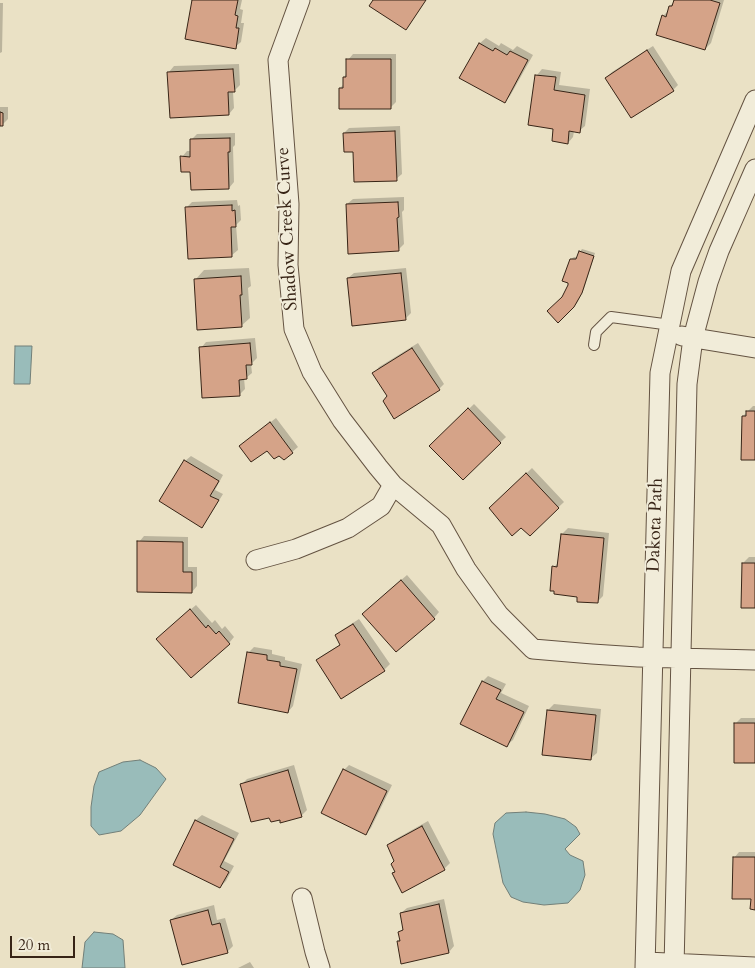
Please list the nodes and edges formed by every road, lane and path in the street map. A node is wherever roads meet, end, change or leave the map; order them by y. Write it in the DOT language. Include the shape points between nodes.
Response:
graph roads {
  1 [pos="300,0"];
  2 [pos="755,100"];
  3 [pos="755,169"];
  4 [pos="669,329"];
  5 [pos="693,338"];
  6 [pos="594,345"];
  7 [pos="755,348"];
  8 [pos="393,485"];
  9 [pos="256,560"];
  10 [pos="653,657"];
  11 [pos="682,658"];
  12 [pos="755,660"];
  13 [pos="302,898"];
  14 [pos="646,965"];
  15 [pos="674,966"];
  16 [pos="755,967"];
  17 [pos="320,968"];
  1 -- 8 [label="street, Shadow Creek Curve" via="278,60 294,329 312,372 342,420"];
  2 -- 4 [label="street, Dakota Path" via="681,270"];
  3 -- 5 [label="street, Dakota Path" via="719,252"];
  4 -- 5 [label="street"];
  4 -- 6 [label="lane" via="611,317 596,332"];
  4 -- 10 [label="street, Dakota Path" via="660,373"];
  5 -- 7 [label="street"];
  5 -- 11 [label="street, Dakota Path" via="688,384"];
  8 -- 9 [label="street" via="381,506 348,528 296,549"];
  8 -- 10 [label="street, Shadow Creek Curve" via="441,525 466,569 499,615 533,649"];
  10 -- 11 [label="street, Shadow Creek Curve"];
  10 -- 14 [label="street, Dakota Path"];
  11 -- 12 [label="street, Shadow Creek Curve"];
  11 -- 15 [label="street, Dakota Path"];
  13 -- 17 [label="street"];
  14 -- 15 [label="street"];
  15 -- 16 [label="street"];
}
